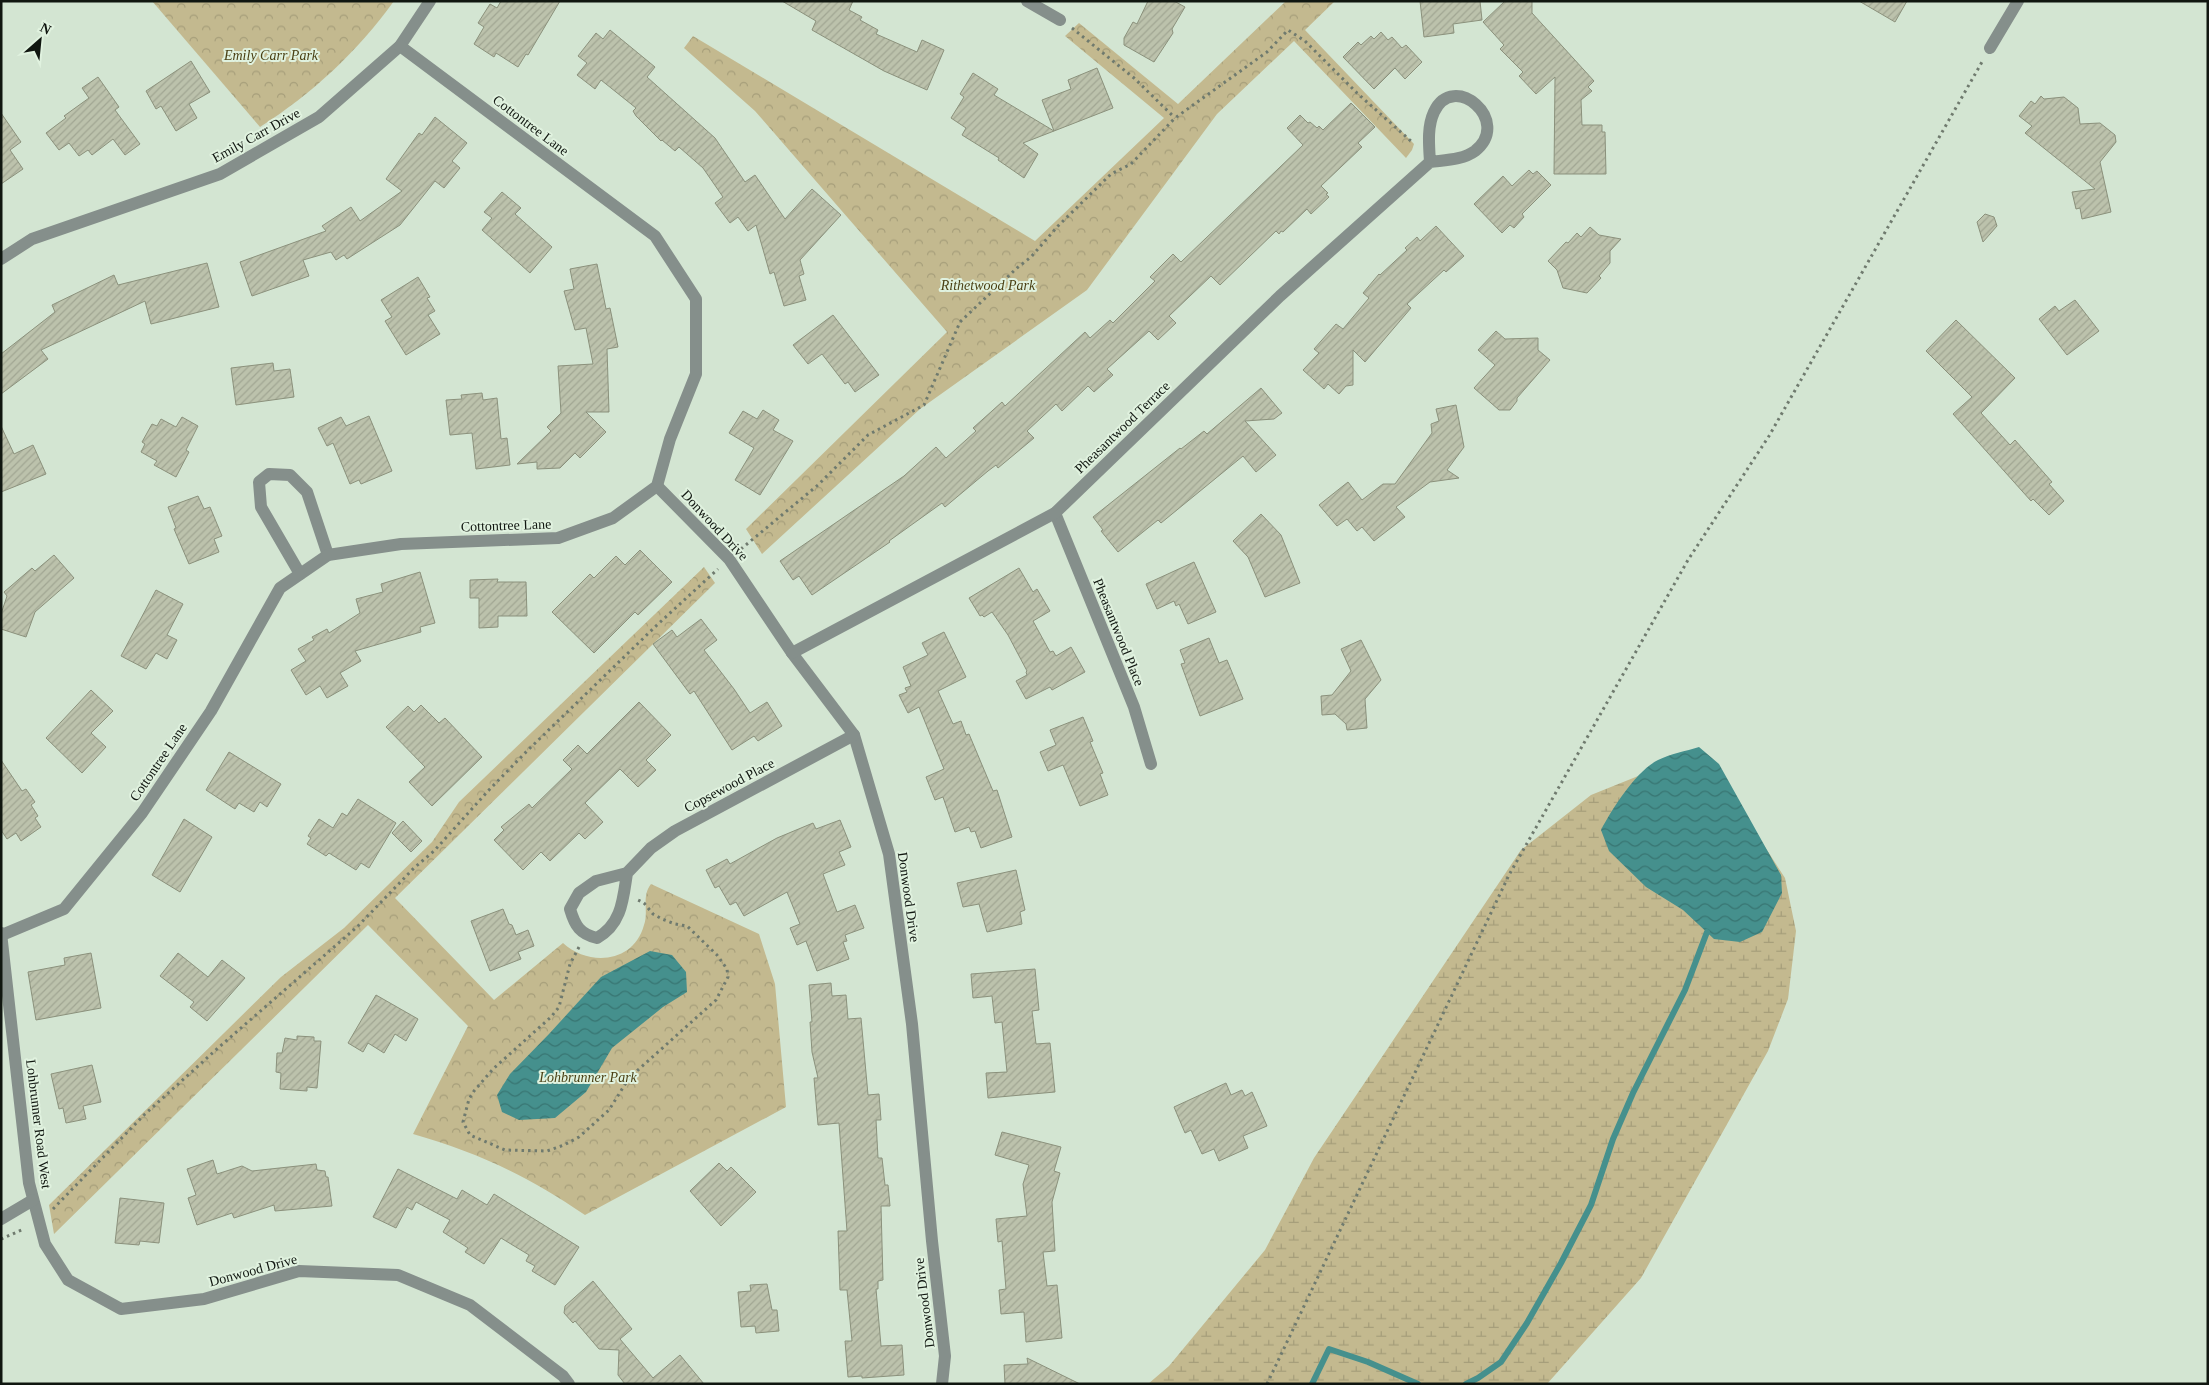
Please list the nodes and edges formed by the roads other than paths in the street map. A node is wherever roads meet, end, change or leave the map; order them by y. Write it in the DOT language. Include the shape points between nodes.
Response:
graph roads {
  1 [pos="430,1"];
  2 [pos="1027,1"];
  3 [pos="2018,1"];
  4 [pos="1060,20"];
  5 [pos="400,46"];
  6 [pos="1990,48"];
  7 [pos="1430,162"];
  8 [pos="1,259"];
  9 [pos="657,486"];
  10 [pos="1055,513"];
  11 [pos="328,555"];
  12 [pos="300,574"];
  13 [pos="792,653"];
  14 [pos="854,735"];
  15 [pos="1151,764"];
  16 [pos="627,873"];
  17 [pos="2,934"];
  18 [pos="33,1200"];
  19 [pos="1,1219"];
  20 [pos="569,1384"];
  21 [pos="942,1384"];
  1 -- 5 [label="street, Emily Carr Drive"];
  2 -- 4 [label="street"];
  3 -- 6 [label="street"];
  5 -- 8 [label="street, Emily Carr Drive" via="319,117 220,174 32,239"];
  5 -- 9 [label="street, Cottontree Lane" via="655,236 696,299 696,374 670,439"];
  7 -- 7 [label="street" via="1458,158 1475,150 1485,138 1484,112 1474,102 1452,96 1441,102 1430,126"];
  7 -- 10 [label="street, Pheasantwood Terrace" via="1280,296"];
  9 -- 11 [label="street, Cottontree Lane" via="613,518 558,538 401,544"];
  9 -- 13 [label="street, Donwood Drive" via="729,559"];
  10 -- 13 [label="street, Pheasantwood Terrace"];
  10 -- 15 [label="street, Pheasantwood Place" via="1134,707"];
  11 -- 12 [label="street, Cottontree Lane"];
  11 -- 12 [label="street" via="307,492 290,476 269,474 259,482 261,507"];
  12 -- 17 [label="street, Cottontree Lane" via="280,588 211,710 142,813 70,902 64,909"];
  13 -- 14 [label="street, Donwood Drive"];
  14 -- 16 [label="street, Copsewood Place" via="675,831 651,848"];
  14 -- 21 [label="street, Donwood Drive" via="889,854 912,1024 945,1356"];
  16 -- 16 [label="street" via="596,881 579,893 570,909 574,925 585,935 597,938 610,931"];
  17 -- 18 [label="street, Lohbrunner Road West"];
  18 -- 19 [label="street"];
  18 -- 20 [label="street, Donwood Drive" via="45,1244 68,1280 121,1308 204,1299 299,1271 398,1275 470,1305 563,1376"];
}
